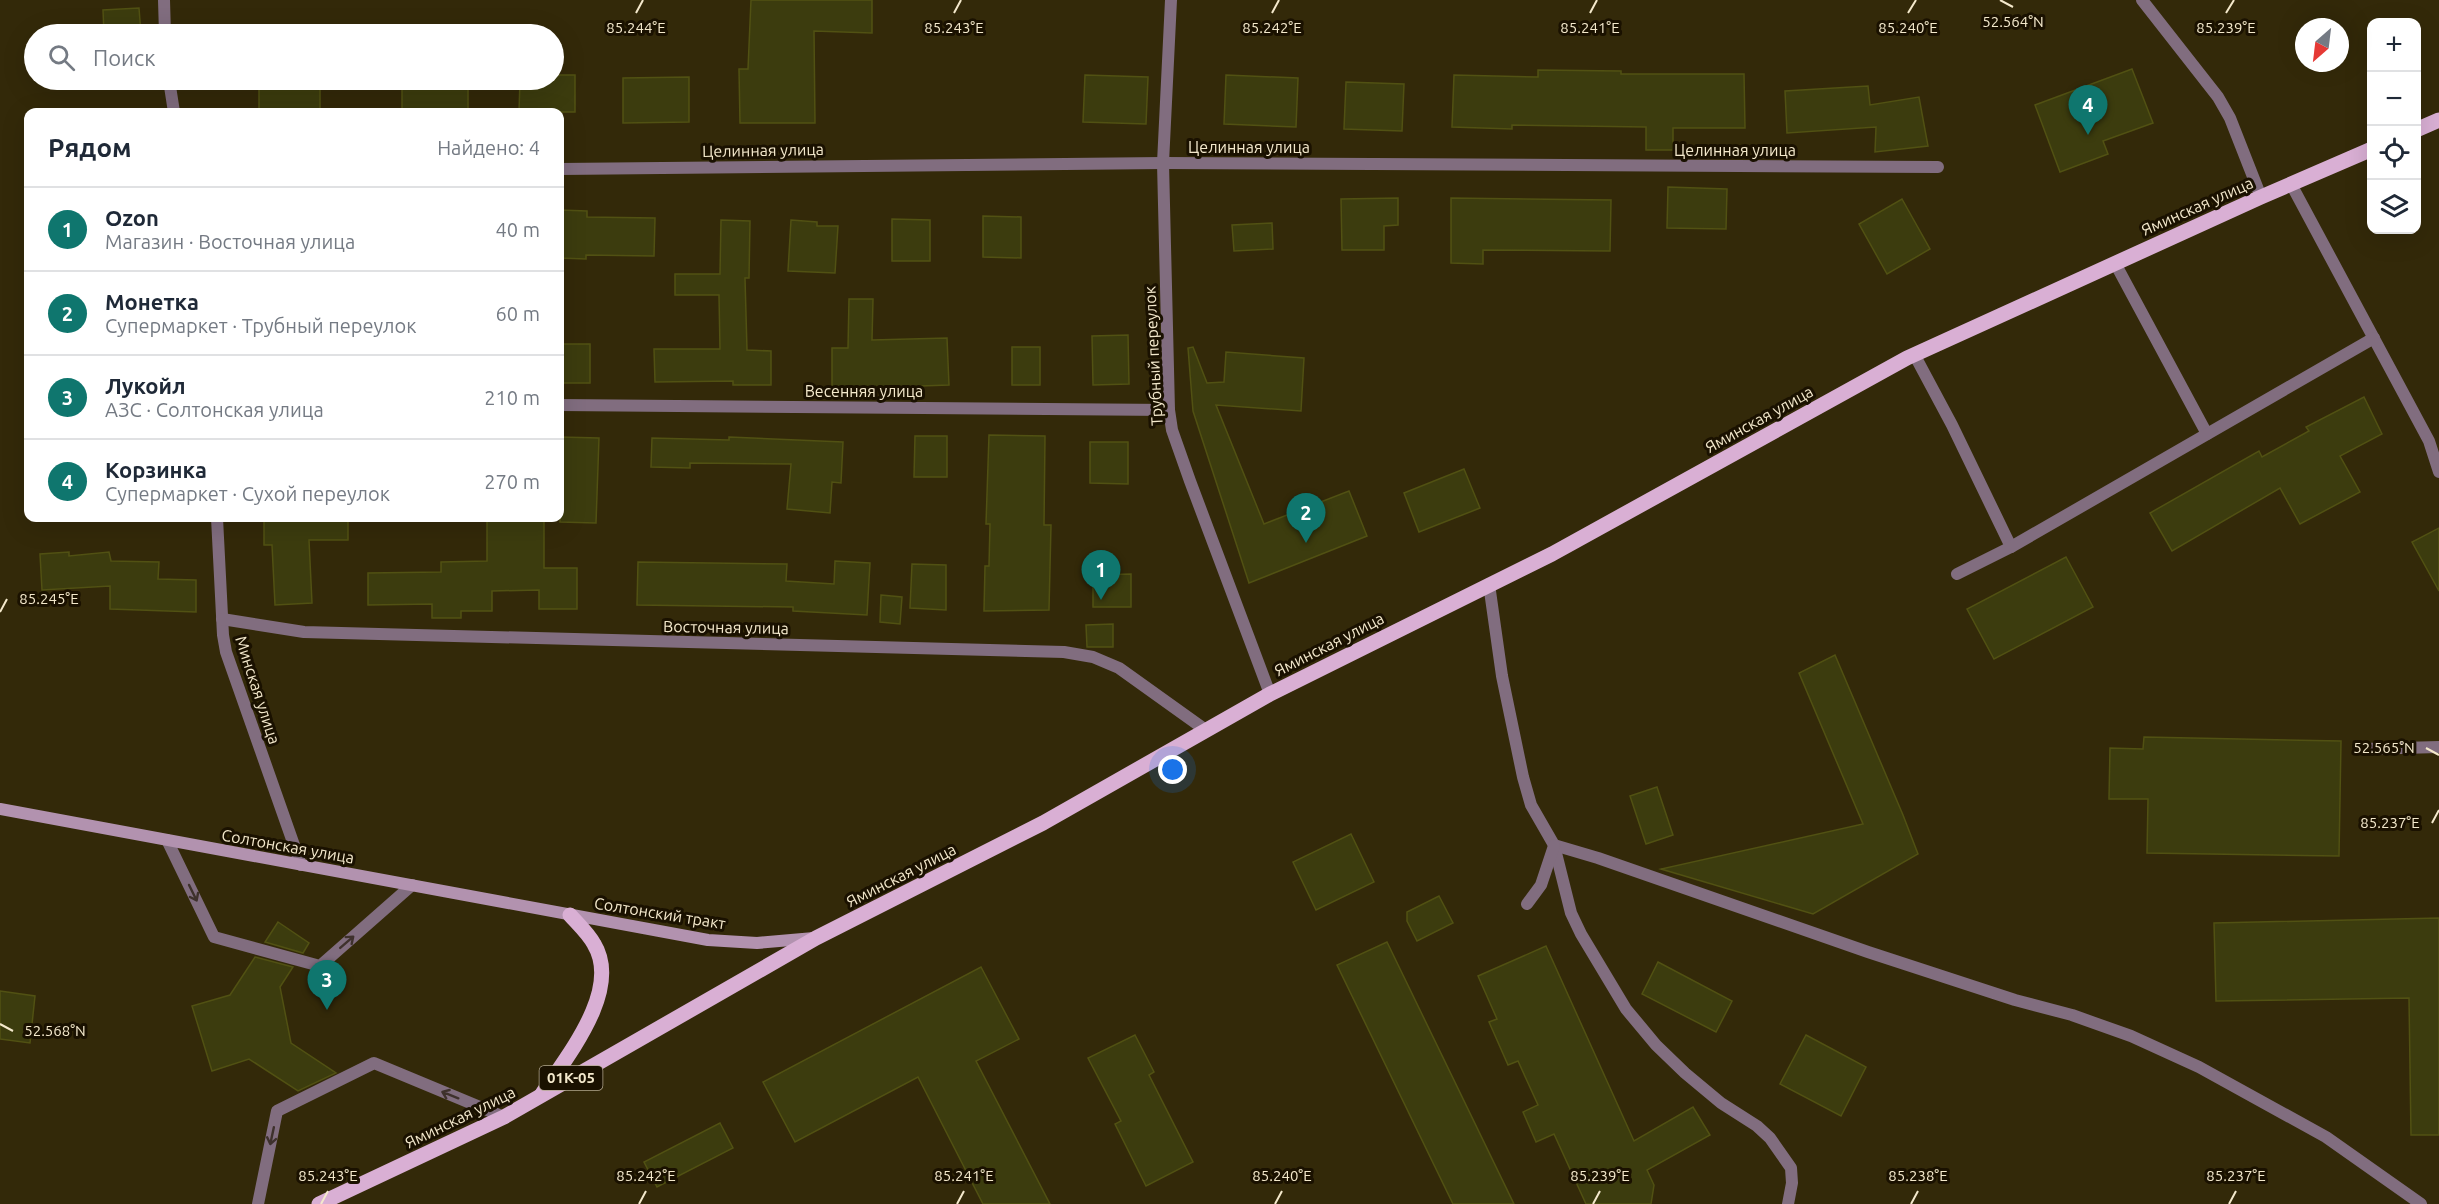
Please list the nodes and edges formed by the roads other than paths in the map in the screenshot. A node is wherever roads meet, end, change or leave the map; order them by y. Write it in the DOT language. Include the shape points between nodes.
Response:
graph roads {
  1 [pos="164,0"];
  2 [pos="1171,0"];
  3 [pos="2142,0"];
  4 [pos="165,24"];
  5 [pos="171,90"];
  6 [pos="173,108"];
  7 [pos="2439,120"];
  8 [pos="2421,128"];
  9 [pos="2367,151"];
  10 [pos="1163,163"];
  11 [pos="1938,167"];
  12 [pos="564,169"];
  13 [pos="2291,184"];
  14 [pos="2261,197"];
  15 [pos="2115,263"];
  16 [pos="2374,338"];
  17 [pos="1914,354"];
  18 [pos="564,405"];
  19 [pos="1169,410"];
  20 [pos="2207,434"];
  21 [pos="2439,472"];
  22 [pos="217,522"];
  23 [pos="2011,547"];
  24 [pos="1957,574"];
  25 [pos="1489,584"];
  26 [pos="222,619"];
  27 [pos="1270,694"];
  28 [pos="1207,731"];
  29 [pos="2439,747"];
  30 [pos="2364,749"];
  31 [pos="0,810"];
  32 [pos="167,840"];
  33 [pos="1554,845"];
  34 [pos="301,865"];
  35 [pos="412,885"];
  36 [pos="1527,904"];
  37 [pos="570,915"];
  38 [pos="816,938"];
  39 [pos="541,1096"];
  40 [pos="504,1117"];
  41 [pos="327,1202"];
  42 [pos="258,1204"];
  43 [pos="1788,1204"];
  44 [pos="2421,1204"];
  1 -- 4 [label="street"];
  2 -- 10 [label="street, Трубный переулок"];
  3 -- 14 [label="street" via="2218,97"];
  5 -- 6 [label="street"];
  7 -- 8 [label="main road"];
  9 -- 13 [label="main road, Яминская улица"];
  10 -- 11 [label="street, Целинная улица"];
  10 -- 12 [label="street, Целинная улица"];
  10 -- 19 [label="street, Трубный переулок"];
  13 -- 14 [label="main road, Яминская улица"];
  13 -- 16 [label="street"];
  14 -- 15 [label="main road, Яминская улица"];
  15 -- 17 [label="main road, Яминская улица"];
  15 -- 20 [label="street"];
  16 -- 20 [label="street"];
  16 -- 21 [label="street" via="2429,441"];
  17 -- 23 [label="street"];
  17 -- 25 [label="main road, Яминская улица" via="1551,554"];
  18 -- 19 [label="street, Весенняя улица"];
  19 -- 27 [label="street, Трубный переулок" via="1190,481"];
  20 -- 23 [label="street"];
  22 -- 26 [label="street, Минская улица"];
  23 -- 24 [label="street"];
  25 -- 27 [label="main road, Яминская улица"];
  25 -- 33 [label="street" via="1502,676 1523,777 1531,805"];
  26 -- 28 [label="street, Восточная улица" via="304,632 1064,652 1093,657 1119,668"];
  26 -- 34 [label="street, Минская улица" via="231,670"];
  27 -- 28 [label="main road, Яминская улица"];
  28 -- 38 [label="main road, Яминская улица" via="1043,823"];
  29 -- 30 [label="street"];
  31 -- 32 [label="main road, Солтонская улица"];
  32 -- 34 [label="main road, Солтонская улица"];
  32 -- 35 [label="street, one-way" via="214,937 320,966"];
  33 -- 36 [label="street" via="1541,885"];
  33 -- 43 [label="street" via="1571,913 1626,1009 1685,1073 1770,1138 1791,1168"];
  33 -- 44 [label="street" via="1958,982 2131,1036 2199,1067 2326,1137"];
  34 -- 35 [label="main road, Солтонская улица"];
  35 -- 37 [label="main road, Солтонская улица"];
  37 -- 38 [label="main road, Солтонский тракт" via="708,940 757,943"];
  37 -- 39 [label="main road" via="595,945 602,967 598,998 586,1027"];
  38 -- 39 [label="main road, Яминская улица / 01К-05"];
  39 -- 40 [label="main road, Яминская улица / 01К-05"];
  40 -- 41 [label="main road, Яминская улица / 01К-05"];
  40 -- 42 [label="street, one-way" via="374,1063 277,1111"];
}
